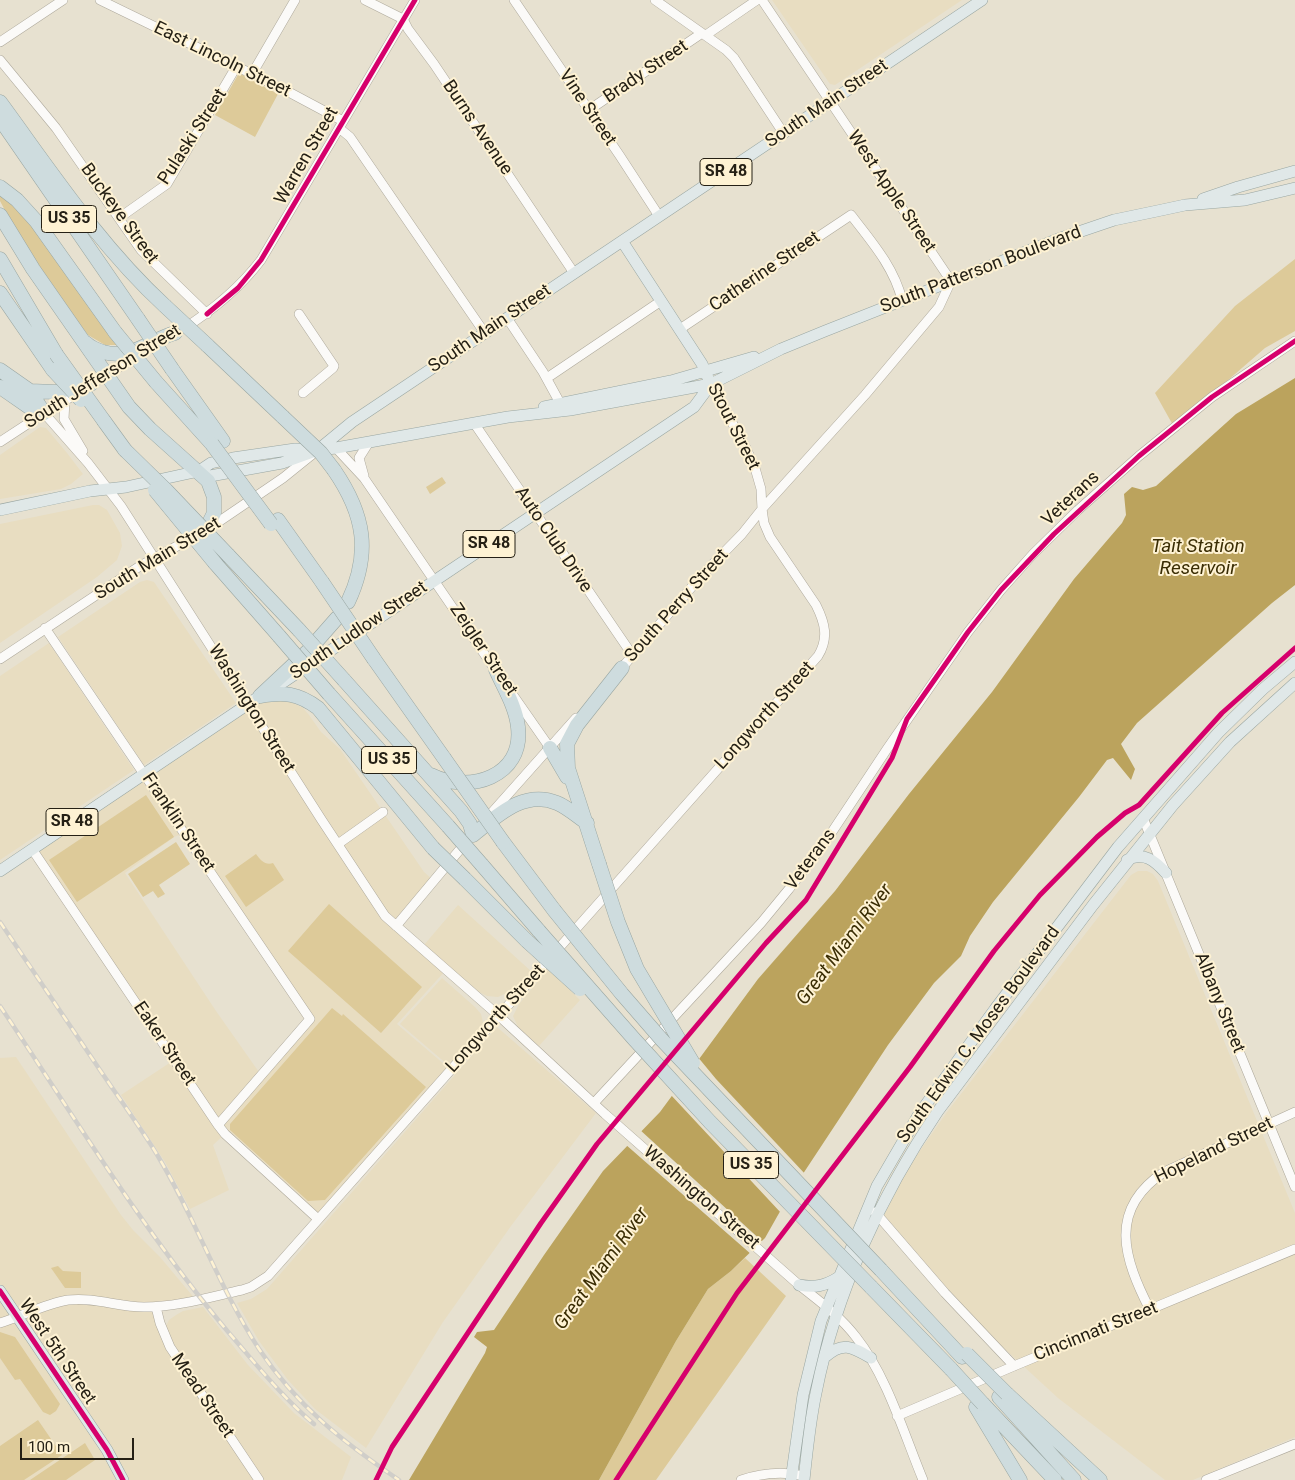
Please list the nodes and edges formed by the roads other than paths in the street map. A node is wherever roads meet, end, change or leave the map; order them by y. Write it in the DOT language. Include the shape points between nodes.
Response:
graph roads {
  1 [pos="63,0"];
  2 [pos="100,0"];
  3 [pos="295,0"];
  4 [pos="365,0"];
  5 [pos="514,0"];
  6 [pos="655,0"];
  7 [pos="757,0"];
  8 [pos="762,0"];
  9 [pos="982,0"];
  10 [pos="412,1"];
  11 [pos="403,20"];
  12 [pos="704,34"];
  13 [pos="0,42"];
  14 [pos="0,60"];
  15 [pos="236,67"];
  16 [pos="252,74"];
  17 [pos="0,102"];
  18 [pos="830,103"];
  19 [pos="589,110"];
  20 [pos="0,119"];
  21 [pos="341,125"];
  22 [pos="784,134"];
  23 [pos="1295,171"];
  24 [pos="0,187"];
  25 [pos="1295,188"];
  26 [pos="1185,205"];
  27 [pos="0,215"];
  28 [pos="659,216"];
  29 [pos="119,218"];
  30 [pos="622,241"];
  31 [pos="0,259"];
  32 [pos="574,273"];
  33 [pos="951,281"];
  34 [pos="0,293"];
  35 [pos="902,300"];
  36 [pos="661,301"];
  37 [pos="207,314"];
  38 [pos="299,314"];
  39 [pos="507,318"];
  40 [pos="680,329"];
  41 [pos="484,332"];
  42 [pos="175,333"];
  43 [pos="81,338"];
  44 [pos="1295,341"];
  45 [pos="781,349"];
  46 [pos="0,370"];
  47 [pos="706,372"];
  48 [pos="106,375"];
  49 [pos="547,378"];
  50 [pos="91,384"];
  51 [pos="711,384"];
  52 [pos="0,387"];
  53 [pos="30,391"];
  54 [pos="303,393"];
  55 [pos="65,400"];
  56 [pos="560,403"];
  57 [pos="44,413"];
  58 [pos="508,417"];
  59 [pos="104,422"];
  60 [pos="474,423"];
  61 [pos="0,442"];
  62 [pos="218,442"];
  63 [pos="369,442"];
  64 [pos="336,448"];
  65 [pos="125,450"];
  66 [pos="318,450"];
  67 [pos="88,463"];
  68 [pos="198,471"];
  69 [pos="364,478"];
  70 [pos="108,489"];
  71 [pos="762,509"];
  72 [pos="0,510"];
  73 [pos="535,513"];
  74 [pos="205,531"];
  75 [pos="154,558"];
  76 [pos="435,580"];
  77 [pos="348,602"];
  78 [pos="337,618"];
  79 [pos="823,621"];
  80 [pos="45,628"];
  81 [pos="632,656"];
  82 [pos="0,659"];
  83 [pos="1295,662"];
  84 [pos="622,668"];
  85 [pos="496,670"];
  86 [pos="1295,683"];
  87 [pos="260,696"];
  88 [pos="247,704"];
  89 [pos="550,748"];
  90 [pos="144,773"];
  91 [pos="428,773"];
  92 [pos="579,802"];
  93 [pos="383,812"];
  94 [pos="1143,818"];
  95 [pos="586,823"];
  96 [pos="1150,833"];
  97 [pos="473,834"];
  98 [pos="338,844"];
  99 [pos="32,849"];
  100 [pos="1127,860"];
  101 [pos="0,871"];
  102 [pos="1166,873"];
  103 [pos="396,926"];
  104 [pos="1014,984"];
  105 [pos="1026,994"];
  106 [pos="499,1016"];
  107 [pos="634,1039"];
  108 [pos="953,1066"];
  109 [pos="965,1075"];
  110 [pos="709,1089"];
  111 [pos="594,1103"];
  112 [pos="920,1112"];
  113 [pos="1295,1112"];
  114 [pos="932,1120"];
  115 [pos="1269,1124"];
  116 [pos="218,1125"];
  117 [pos="1295,1188"];
  118 [pos="868,1207"];
  119 [pos="878,1215"];
  120 [pos="318,1219"];
  121 [pos="1295,1250"];
  122 [pos="838,1277"];
  123 [pos="799,1285"];
  124 [pos="0,1291"];
  125 [pos="156,1306"];
  126 [pos="827,1307"];
  127 [pos="1150,1310"];
  128 [pos="837,1316"];
  129 [pos="18,1317"];
  130 [pos="0,1323"];
  131 [pos="824,1357"];
  132 [pos="871,1358"];
  133 [pos="1014,1366"];
  134 [pos="1003,1395"];
  135 [pos="979,1406"];
  136 [pos="897,1416"];
  137 [pos="1295,1444"];
  138 [pos="1065,1447"];
  139 [pos="792,1477"];
  140 [pos="804,1478"];
  141 [pos="123,1480"];
  142 [pos="259,1480"];
  143 [pos="741,1480"];
  144 [pos="923,1480"];
  145 [pos="1020,1480"];
  146 [pos="1055,1480"];
  147 [pos="1074,1480"];
  148 [pos="1100,1480"];
  149 [pos="1107,1480"];
  150 [pos="1206,1480"];
  1 -- 13 [label="street"];
  2 -- 15 [label="street, East Lincoln Street"];
  3 -- 16 [label="street"];
  4 -- 11 [label="street, Burns Avenue"];
  5 -- 19 [label="street, Vine Street"];
  6 -- 12 [label="street"];
  7 -- 12 [label="street, Brady Street"];
  8 -- 18 [label="street, West Apple Street"];
  9 -- 18 [label="main road, South Main Street / SR 48"];
  10 -- 11 [label="street, Warren Street"];
  11 -- 21 [label="street, Warren Street"];
  11 -- 32 [label="street, Burns Avenue"];
  12 -- 19 [label="street, Brady Street"];
  12 -- 22 [label="street" via="734,58"];
  14 -- 29 [label="street, Buckeye Street" via="56,128"];
  15 -- 16 [label="street, East Lincoln Street"];
  15 -- 29 [label="street, Pulaski Street" via="167,184"];
  16 -- 21 [label="street, East Lincoln Street"];
  17 -- 77 [label="highway, bridge" via="85,218 129,271 321,453 334,470 356,509 362,537 359,574"];
  18 -- 22 [label="main road, South Main Street / SR 48"];
  18 -- 33 [label="street, West Apple Street"];
  19 -- 28 [label="street, Vine Street"];
  20 -- 62 [label="highway, US 35, bridge" via="172,369"];
  21 -- 37 [label="street, Warren Street" via="261,260 238,288"];
  21 -- 41 [label="street, East Lincoln Street"];
  22 -- 28 [label="main road, South Main Street / SR 48"];
  23 -- 26 [label="main road, South Patterson Boulevard"];
  24 -- 62 [label="highway, bridge" via="22,204 36,221 115,332 156,382"];
  25 -- 26 [label="main road, South Patterson Boulevard" via="1245,200"];
  26 -- 33 [label="main road, South Patterson Boulevard" via="1114,220"];
  27 -- 43 [label="highway"];
  28 -- 30 [label="main road, South Main Street / SR 48"];
  29 -- 37 [label="street, Buckeye Street" via="151,261"];
  30 -- 32 [label="main road, South Main Street / SR 48"];
  30 -- 36 [label="main road, Stout Street"];
  31 -- 59 [label="highway, US 35, bridge" via="56,354"];
  32 -- 39 [label="main road, South Main Street / SR 48"];
  33 -- 35 [label="main road, South Patterson Boulevard"];
  33 -- 71 [label="street, South Perry Street" via="939,307"];
  34 -- 59 [label="highway, bridge" via="53,370"];
  35 -- 40 [label="street, Catherine Street" via="898,284 882,256 851,215"];
  35 -- 45 [label="main road, South Patterson Boulevard"];
  36 -- 40 [label="main road, Stout Street"];
  36 -- 49 [label="street"];
  37 -- 42 [label="street, South Jefferson Street"];
  38 -- 54 [label="street" via="334,366"];
  39 -- 41 [label="main road, South Main Street / SR 48"];
  39 -- 49 [label="street"];
  40 -- 47 [label="main road, Stout Street"];
  41 -- 66 [label="main road, South Main Street / SR 48" via="348,425"];
  42 -- 43 [label="highway" via="139,350 120,354 93,348"];
  42 -- 48 [label="street, South Jefferson Street"];
  43 -- 48 [label="highway"];
  44 -- 111 [label="street, Veterans" via="1212,397 1139,456 1033,554 968,632 789,890"];
  45 -- 47 [label="main road, South Patterson Boulevard"];
  45 -- 51 [label="main road, South Patterson Boulevard"];
  46 -- 53 [label="highway"];
  47 -- 51 [label="main road, Stout Street"];
  47 -- 56 [label="main road, South Patterson Boulevard"];
  48 -- 50 [label="street, South Jefferson Street"];
  48 -- 68 [label="highway" via="142,422"];
  49 -- 56 [label="street"];
  50 -- 53 [label="highway" via="54,392"];
  50 -- 55 [label="street, South Jefferson Street"];
  51 -- 58 [label="main road, South Patterson Boulevard" via="570,410"];
  51 -- 71 [label="street, Stout Street" via="755,468"];
  51 -- 73 [label="main road, South Ludlow Street / SR 48" via="694,407"];
  52 -- 57 [label="highway" via="28,407"];
  53 -- 57 [label="highway"];
  55 -- 57 [label="street, South Jefferson Street"];
  55 -- 67 [label="street" via="64,419"];
  56 -- 58 [label="main road, South Patterson Boulevard"];
  57 -- 61 [label="street, South Jefferson Street"];
  57 -- 67 [label="street"];
  58 -- 60 [label="main road, South Patterson Boulevard"];
  59 -- 65 [label="highway, US 35"];
  60 -- 63 [label="main road, South Patterson Boulevard"];
  60 -- 73 [label="street, Auto Club Drive"];
  62 -- 110 [label="highway, US 35, bridge" via="554,910 651,1027"];
  63 -- 64 [label="main road, South Patterson Boulevard"];
  63 -- 69 [label="street, Zeigler Street" via="359,458"];
  64 -- 66 [label="main road, South Patterson Boulevard"];
  64 -- 69 [label="street, Zeigler Street"];
  65 -- 91 [label="highway, bridge" via="299,630"];
  65 -- 107 [label="highway, US 35, bridge" via="215,563"];
  66 -- 68 [label="main road, South Patterson Boulevard" via="295,449 233,458 211,463"];
  66 -- 74 [label="street, South Main Street" via="289,474"];
  67 -- 70 [label="street, Washington Street"];
  68 -- 70 [label="main road, South Patterson Boulevard"];
  68 -- 74 [label="highway" via="208,481 214,497 214,513"];
  69 -- 76 [label="street, Zeigler Street"];
  70 -- 72 [label="main road, South Patterson Boulevard"];
  70 -- 75 [label="street, Washington Street"];
  71 -- 79 [label="street, Stout Street" via="770,537 816,605"];
  71 -- 81 [label="street, South Perry Street"];
  73 -- 76 [label="main road, South Ludlow Street / SR 48"];
  73 -- 81 [label="street, Auto Club Drive"];
  74 -- 75 [label="street, South Main Street"];
  75 -- 80 [label="street, South Main Street"];
  75 -- 88 [label="street, Washington Street"];
  76 -- 85 [label="street, Zeigler Street"];
  76 -- 87 [label="main road, South Ludlow Street / SR 48"];
  78 -- 87 [label="highway" via="308,651"];
  79 -- 106 [label="street, Longworth Street" via="825,641 818,656"];
  80 -- 82 [label="street, South Main Street"];
  80 -- 90 [label="street, Franklin Street"];
  81 -- 84 [label="street, South Perry Street"];
  83 -- 94 [label="main road, South Edwin C. Moses Boulevard" via="1218,733"];
  84 -- 89 [label="street, South Perry Street"];
  84 -- 92 [label="highway" via="577,724 567,744 568,768"];
  85 -- 89 [label="street, Zeigler Street"];
  85 -- 91 [label="highway" via="512,704 518,727 517,743 510,761 495,774 474,783 450,782"];
  86 -- 96 [label="main road, South Edwin C. Moses Boulevard" via="1225,748"];
  87 -- 88 [label="main road, South Ludlow Street / SR 48"];
  87 -- 107 [label="highway, bridge" via="298,696 318,708 433,848 527,941"];
  88 -- 90 [label="main road, South Ludlow Street / SR 48"];
  88 -- 98 [label="street, Washington Street"];
  89 -- 92 [label="highway"];
  89 -- 97 [label="street, South Perry Street"];
  90 -- 99 [label="main road, South Ludlow Street / SR 48"];
  90 -- 116 [label="street, Franklin Street" via="310,1019"];
  91 -- 97 [label="highway" via="464,815"];
  92 -- 95 [label="highway"];
  93 -- 98 [label="street"];
  94 -- 96 [label="street, Albany Street"];
  94 -- 104 [label="main road, South Edwin C. Moses Boulevard"];
  95 -- 97 [label="highway" via="557,803 526,801 510,807"];
  95 -- 110 [label="highway, bridge" via="618,922 641,979"];
  96 -- 100 [label="main road, South Edwin C. Moses Boulevard"];
  96 -- 102 [label="street, Albany Street"];
  97 -- 103 [label="street, South Perry Street"];
  98 -- 103 [label="street, Washington Street" via="385,916"];
  99 -- 101 [label="main road, South Ludlow Street / SR 48"];
  99 -- 116 [label="street, Eaker Street"];
  100 -- 102 [label="main road" via="1146,857"];
  100 -- 105 [label="main road, South Edwin C. Moses Boulevard"];
  102 -- 115 [label="street, Albany Street"];
  103 -- 106 [label="street, Washington Street"];
  104 -- 105 [label="main road"];
  104 -- 108 [label="main road, South Edwin C. Moses Boulevard"];
  105 -- 109 [label="main road, South Edwin C. Moses Boulevard"];
  106 -- 111 [label="street, Washington Street"];
  106 -- 120 [label="street, Longworth Street"];
  107 -- 135 [label="highway, US 35, bridge" via="710,1122 938,1355"];
  108 -- 109 [label="main road"];
  108 -- 112 [label="main road, South Edwin C. Moses Boulevard"];
  109 -- 114 [label="main road, South Edwin C. Moses Boulevard"];
  110 -- 134 [label="highway, US 35, bridge" via="936,1329"];
  111 -- 123 [label="street, Washington Street"];
  112 -- 114 [label="main road"];
  112 -- 118 [label="main road, South Edwin C. Moses Boulevard"];
  113 -- 115 [label="street, Hopeland Street"];
  114 -- 119 [label="main road, South Edwin C. Moses Boulevard" via="913,1148"];
  115 -- 117 [label="street, Albany Street"];
  115 -- 127 [label="street, Hopeland Street" via="1164,1172 1148,1182 1140,1194 1126,1227 1126,1241 1132,1271"];
  116 -- 120 [label="street, Eaker Street"];
  118 -- 119 [label="street"];
  118 -- 122 [label="main road, South Edwin C. Moses Boulevard"];
  119 -- 128 [label="main road, South Edwin C. Moses Boulevard"];
  119 -- 133 [label="street"];
  120 -- 125 [label="street, Longworth Street" via="268,1276 251,1287"];
  121 -- 127 [label="street, Cincinnati Street"];
  122 -- 123 [label="main road" via="822,1286"];
  122 -- 126 [label="main road, South Edwin C. Moses Boulevard"];
  123 -- 126 [label="street, Washington Street"];
  124 -- 129 [label="main road, West 5th Street"];
  125 -- 129 [label="street, Longworth Street" via="68,1300 41,1306"];
  125 -- 142 [label="street, Mead Street" via="170,1347"];
  126 -- 128 [label="street, Washington Street"];
  126 -- 139 [label="main road, South Edwin C. Moses Boulevard" via="804,1395"];
  127 -- 133 [label="street, Cincinnati Street"];
  128 -- 131 [label="main road, South Edwin C. Moses Boulevard"];
  128 -- 132 [label="street, Washington Street"];
  129 -- 130 [label="street"];
  129 -- 141 [label="main road, West 5th Street" via="107,1450"];
  131 -- 132 [label="main road" via="845,1346"];
  131 -- 140 [label="main road, South Edwin C. Moses Boulevard" via="815,1393"];
  132 -- 136 [label="street, Washington Street"];
  133 -- 136 [label="street, Cincinnati Street"];
  134 -- 138 [label="highway"];
  134 -- 147 [label="highway, US 35"];
  135 -- 145 [label="highway"];
  135 -- 146 [label="highway"];
  136 -- 144 [label="street, Washington Street"];
  137 -- 150 [label="street"];
  138 -- 148 [label="highway"];
  138 -- 149 [label="highway"];
  139 -- 140 [label="street"];
  139 -- 143 [label="street" via="764,1474"];
}
